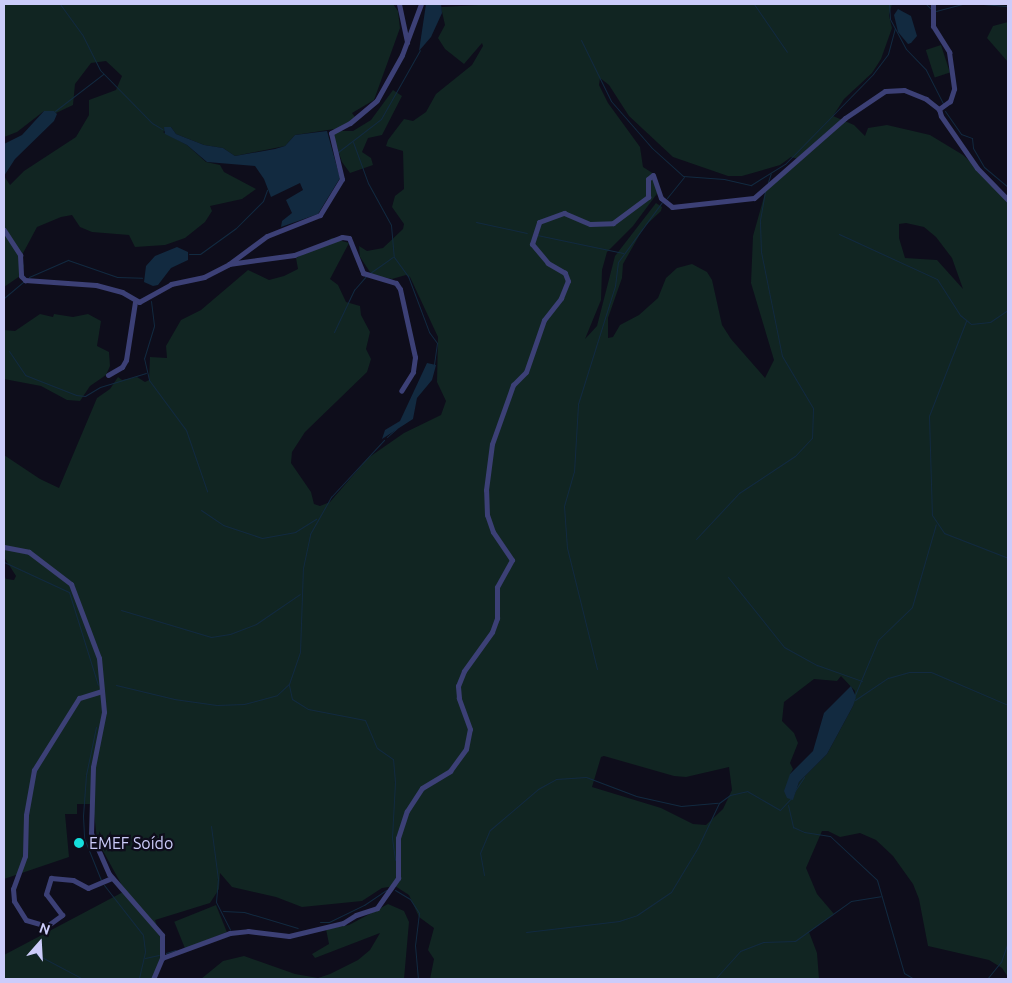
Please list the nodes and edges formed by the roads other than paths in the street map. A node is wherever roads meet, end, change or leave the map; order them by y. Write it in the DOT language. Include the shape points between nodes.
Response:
graph roads {
  1 [pos="399,4"];
  2 [pos="421,4"];
  3 [pos="933,4"];
  4 [pos="407,43"];
  5 [pos="939,109"];
  6 [pos="1008,200"];
  7 [pos="4,230"];
  8 [pos="229,264"];
  9 [pos="134,302"];
  10 [pos="108,375"];
  11 [pos="401,391"];
  12 [pos="4,547"];
  13 [pos="102,691"];
  14 [pos="112,878"];
  15 [pos="162,958"];
  16 [pos="153,979"];
  1 -- 4 [label="street"];
  2 -- 4 [label="street"];
  3 -- 5 [label="street" via="933,26 949,52 954,89 950,101"];
  4 -- 8 [label="street" via="377,100 350,123 331,133 342,179 325,211 267,236"];
  5 -- 6 [label="street" via="977,168"];
  5 -- 15 [label="street" via="926,99 904,90 885,91 845,118 754,198 672,207 664,202 657,180 651,175 648,197 613,223 590,224 564,213 539,222 532,244 548,263 565,273 568,281 561,298 544,320 526,372 513,385 492,444 486,490 488,515 493,532 512,560 497,587 497,618 492,632 464,671 458,686 470,730 466,749 450,770 422,788 407,812 398,838 398,878 377,908 356,914 343,923 289,936 248,931 230,933"];
  7 -- 9 [label="street" via="20,255 21,276 26,280 96,285 122,292"];
  8 -- 9 [label="street" via="198,279 171,284 148,300"];
  8 -- 11 [label="street" via="294,254 342,237 349,238 363,273 400,288 416,357 413,372"];
  9 -- 10 [label="street" via="126,360 122,367"];
  12 -- 13 [label="street" via="29,552 73,588 101,664"];
  13 -- 14 [label="street" via="104,712 93,767 90,824 96,849"];
  13 -- 14 [label="street" via="80,698 34,770 26,815 24,860 13,889 14,901 26,920 47,926 62,915 46,894 51,878 73,880 88,888"];
  14 -- 15 [label="street" via="158,928 163,940"];
  15 -- 16 [label="street"];
}
